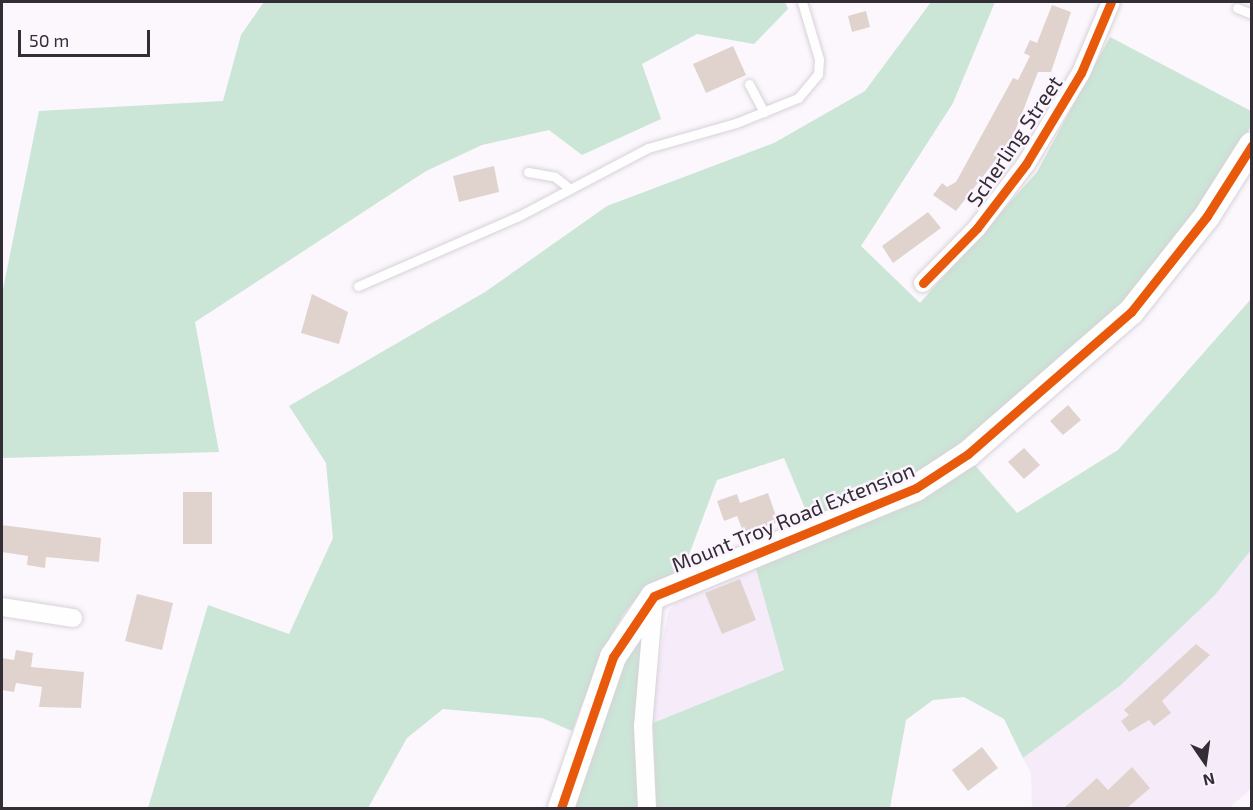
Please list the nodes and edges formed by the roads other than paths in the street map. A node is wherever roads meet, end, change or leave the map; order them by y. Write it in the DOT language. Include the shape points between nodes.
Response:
graph roads {
  1 [pos="802,2"];
  2 [pos="1111,2"];
  3 [pos="1236,8"];
  4 [pos="1251,14"];
  5 [pos="749,84"];
  6 [pos="764,112"];
  7 [pos="1251,145"];
  8 [pos="528,172"];
  9 [pos="569,188"];
  10 [pos="923,284"];
  11 [pos="358,286"];
  12 [pos="654,596"];
  13 [pos="2,608"];
  14 [pos="73,618"];
  15 [pos="561,808"];
  16 [pos="648,808"];
  1 -- 6 [label="lane" via="818,52 818,74 798,98"];
  2 -- 10 [label="street, Scherling Street" via="1081,73 1026,164 977,228"];
  3 -- 4 [label="lane"];
  5 -- 6 [label="lane"];
  6 -- 9 [label="lane" via="648,148"];
  7 -- 12 [label="street, Mount Troy Road Extension" via="1207,216 1131,312 968,454 916,488"];
  8 -- 9 [label="lane" via="555,177"];
  9 -- 11 [label="lane"];
  12 -- 15 [label="street, Mount Troy Road Extension" via="613,657"];
  12 -- 16 [label="street" via="643,726"];
  13 -- 14 [label="street"];
}
